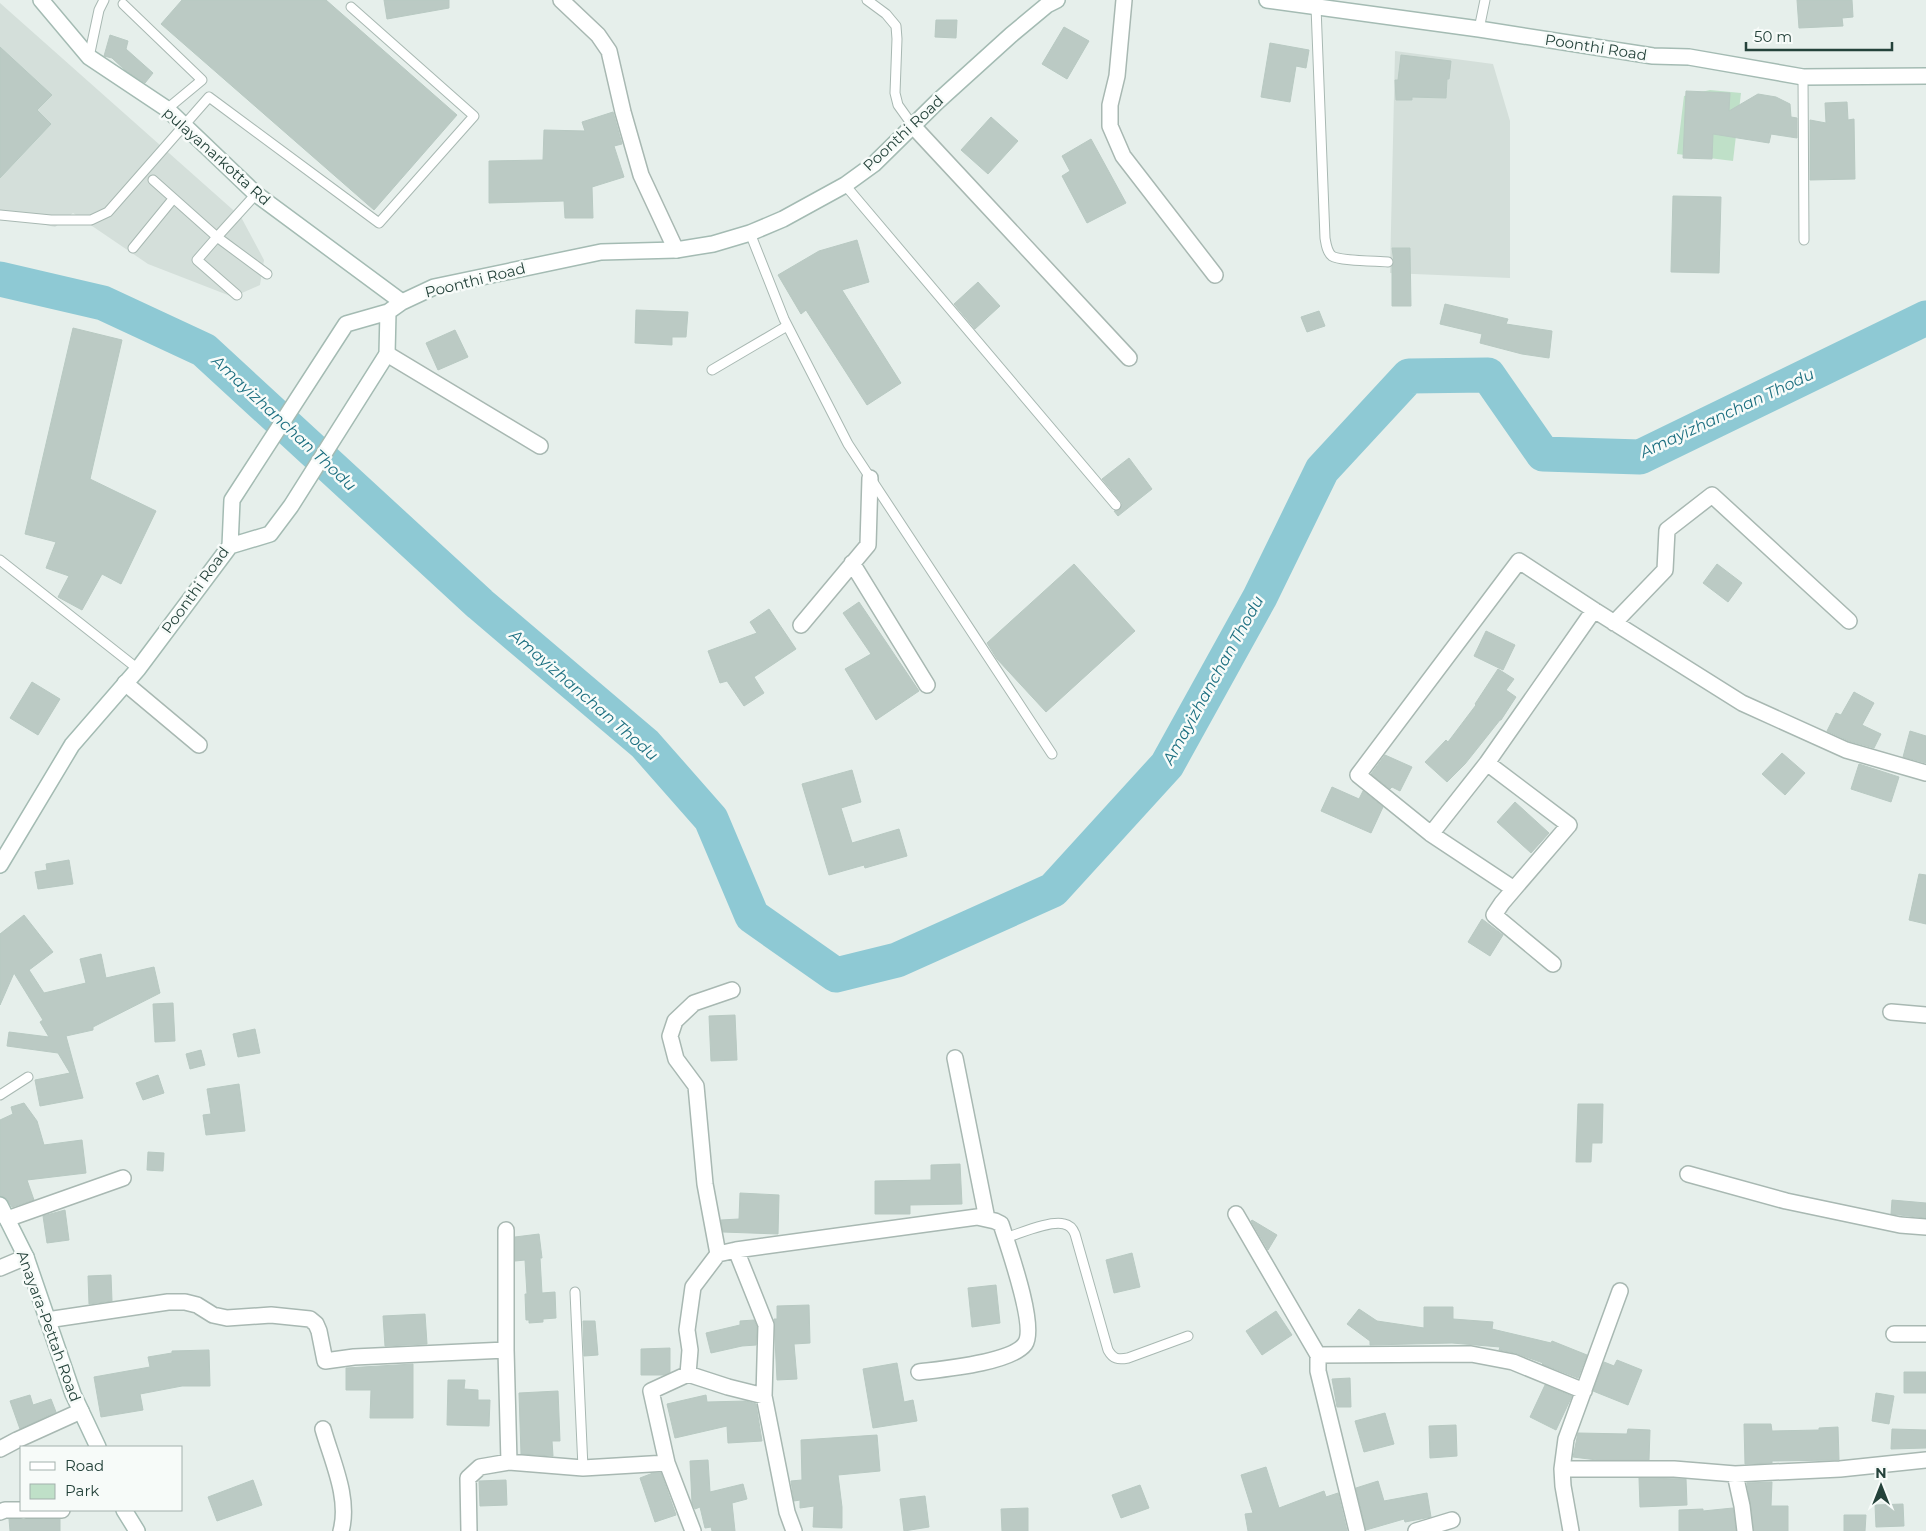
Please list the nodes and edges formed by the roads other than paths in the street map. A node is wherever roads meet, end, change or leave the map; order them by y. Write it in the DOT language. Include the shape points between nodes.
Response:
graph roads {
  1 [pos="41,0"];
  2 [pos="104,0"];
  3 [pos="561,0"];
  4 [pos="867,0"];
  5 [pos="1057,0"];
  6 [pos="1124,0"];
  7 [pos="1267,0"];
  8 [pos="1485,0"];
  9 [pos="123,4"];
  10 [pos="351,7"];
  11 [pos="1316,7"];
  12 [pos="1479,29"];
  13 [pos="89,57"];
  14 [pos="1926,76"];
  15 [pos="1804,77"];
  16 [pos="198,84"];
  17 [pos="209,97"];
  18 [pos="167,110"];
  19 [pos="183,125"];
  20 [pos="913,126"];
  21 [pos="153,180"];
  22 [pos="845,185"];
  23 [pos="256,194"];
  24 [pos="174,199"];
  25 [pos="0,215"];
  26 [pos="750,233"];
  27 [pos="218,237"];
  28 [pos="1804,240"];
  29 [pos="133,248"];
  30 [pos="676,250"];
  31 [pos="1388,262"];
  32 [pos="267,274"];
  33 [pos="1215,275"];
  34 [pos="237,294"];
  35 [pos="402,302"];
  36 [pos="388,312"];
  37 [pos="787,326"];
  38 [pos="387,354"];
  39 [pos="1129,358"];
  40 [pos="712,370"];
  41 [pos="540,446"];
  42 [pos="870,478"];
  43 [pos="1116,505"];
  44 [pos="230,546"];
  45 [pos="0,560"];
  46 [pos="852,564"];
  47 [pos="1594,610"];
  48 [pos="1849,622"];
  49 [pos="1614,623"];
  50 [pos="801,625"];
  51 [pos="138,669"];
  52 [pos="125,683"];
  53 [pos="927,685"];
  54 [pos="199,745"];
  55 [pos="1052,754"];
  56 [pos="1487,763"];
  57 [pos="1926,773"];
  58 [pos="1431,834"];
  59 [pos="0,865"];
  60 [pos="1514,889"];
  61 [pos="1553,964"];
  62 [pos="732,990"];
  63 [pos="1891,1012"];
  64 [pos="1926,1015"];
  65 [pos="955,1058"];
  66 [pos="28,1077"];
  67 [pos="0,1095"];
  68 [pos="1688,1174"];
  69 [pos="123,1178"];
  70 [pos="0,1205"];
  71 [pos="1236,1214"];
  72 [pos="7,1219"];
  73 [pos="987,1219"];
  74 [pos="1926,1227"];
  75 [pos="506,1230"];
  76 [pos="1005,1238"];
  77 [pos="736,1250"];
  78 [pos="718,1254"];
  79 [pos="26,1257"];
  80 [pos="0,1268"];
  81 [pos="1620,1291"];
  82 [pos="575,1292"];
  83 [pos="47,1320"];
  84 [pos="1894,1334"];
  85 [pos="1926,1334"];
  86 [pos="1188,1336"];
  87 [pos="506,1350"];
  88 [pos="1318,1355"];
  89 [pos="918,1372"];
  90 [pos="688,1374"];
  91 [pos="1584,1392"];
  92 [pos="764,1396"];
  93 [pos="81,1412"];
  94 [pos="323,1429"];
  95 [pos="98,1446"];
  96 [pos="0,1449"];
  97 [pos="1926,1460"];
  98 [pos="509,1462"];
  99 [pos="667,1463"];
  100 [pos="583,1468"];
  101 [pos="1562,1469"];
  102 [pos="1735,1474"];
  103 [pos="20,1510"];
  104 [pos="125,1511"];
  105 [pos="0,1512"];
  106 [pos="1452,1520"];
  107 [pos="137,1531"];
  108 [pos="341,1531"];
  109 [pos="469,1531"];
  110 [pos="693,1531"];
  111 [pos="794,1531"];
  112 [pos="1357,1531"];
  113 [pos="1416,1531"];
  114 [pos="1572,1531"];
  115 [pos="1745,1531"];
  1 -- 13 [label="street, pulayanarkotta Rd"];
  2 -- 13 [label="lane"];
  3 -- 30 [label="street" via="598,35 609,51 642,175"];
  4 -- 20 [label="lane" via="896,26 895,93 898,105"];
  5 -- 20 [label="street, Poonthi Road" via="1011,35"];
  6 -- 33 [label="street" via="1110,126 1123,156"];
  7 -- 11 [label="street, Poonthi Road"];
  8 -- 12 [label="lane"];
  9 -- 16 [label="lane" via="202,80"];
  10 -- 17 [label="lane" via="474,116 379,223"];
  11 -- 12 [label="street, Poonthi Road"];
  11 -- 31 [label="lane" via="1327,249 1340,259"];
  12 -- 15 [label="street, Poonthi Road" via="1653,56 1689,57"];
  13 -- 18 [label="street, pulayanarkotta Rd"];
  14 -- 15 [label="street, Poonthi Road"];
  15 -- 28 [label="lane"];
  16 -- 17 [label="lane"];
  16 -- 18 [label="lane"];
  17 -- 19 [label="lane"];
  18 -- 19 [label="street, pulayanarkotta Rd"];
  19 -- 23 [label="street, pulayanarkotta Rd"];
  19 -- 25 [label="lane" via="108,212 91,220"];
  20 -- 22 [label="street, Poonthi Road" via="874,164"];
  20 -- 39 [label="street"];
  21 -- 24 [label="lane"];
  22 -- 26 [label="street, Poonthi Road"];
  22 -- 43 [label="lane"];
  23 -- 27 [label="lane"];
  23 -- 35 [label="street, pulayanarkotta Rd"];
  24 -- 27 [label="lane"];
  24 -- 29 [label="lane"];
  26 -- 30 [label="street, Poonthi Road"];
  26 -- 37 [label="lane"];
  27 -- 32 [label="lane"];
  27 -- 34 [label="lane" via="197,260"];
  30 -- 35 [label="street, Poonthi Road" via="601,252 434,287"];
  35 -- 36 [label="street, Poonthi Road"];
  36 -- 38 [label="street"];
  36 -- 44 [label="street, Poonthi Road" via="346,324 328,350 232,500"];
  37 -- 40 [label="lane"];
  37 -- 42 [label="lane" via="848,444"];
  38 -- 41 [label="street"];
  38 -- 44 [label="street" via="270,534"];
  42 -- 46 [label="street" via="868,545"];
  42 -- 55 [label="lane"];
  44 -- 51 [label="street, Poonthi Road"];
  45 -- 51 [label="lane"];
  46 -- 50 [label="street"];
  46 -- 53 [label="street"];
  47 -- 49 [label="street"];
  47 -- 56 [label="street"];
  47 -- 58 [label="street" via="1519,561 1358,775"];
  48 -- 49 [label="street" via="1712,495 1667,530 1665,570"];
  49 -- 57 [label="street" via="1742,703 1846,750"];
  51 -- 52 [label="street, Poonthi Road"];
  52 -- 54 [label="street"];
  52 -- 59 [label="street, Poonthi Road" via="72,745"];
  56 -- 58 [label="street"];
  56 -- 60 [label="street" via="1568,825"];
  58 -- 60 [label="street"];
  60 -- 61 [label="street" via="1494,915"];
  62 -- 78 [label="street" via="694,1003 675,1021 670,1036 676,1059 696,1086 705,1184"];
  63 -- 64 [label="street"];
  65 -- 73 [label="street"];
  66 -- 67 [label="lane"];
  68 -- 74 [label="street" via="1786,1201 1900,1225"];
  69 -- 72 [label="street"];
  70 -- 72 [label="street, Anayara-Pettah Road"];
  71 -- 88 [label="street"];
  72 -- 79 [label="street, Anayara-Pettah Road"];
  73 -- 76 [label="street" via="1001,1224"];
  73 -- 77 [label="street" via="968,1218"];
  75 -- 87 [label="street"];
  76 -- 86 [label="lane" via="1054,1224 1071,1227 1076,1234 1112,1356 1122,1360"];
  76 -- 89 [label="street" via="1027,1312 1029,1328 1026,1342 1017,1351 1001,1357 961,1367"];
  77 -- 78 [label="street"];
  77 -- 92 [label="street" via="766,1325"];
  78 -- 90 [label="street" via="692,1287 687,1330 690,1350"];
  79 -- 80 [label="street"];
  79 -- 83 [label="street, Anayara-Pettah Road"];
  81 -- 91 [label="street"];
  82 -- 100 [label="lane"];
  83 -- 87 [label="street" via="185,1302 227,1318 271,1315 310,1319 319,1331 325,1361"];
  83 -- 93 [label="street, Anayara-Pettah Road"];
  84 -- 85 [label="street"];
  87 -- 98 [label="street"];
  88 -- 91 [label="street" via="1471,1354 1513,1362"];
  88 -- 112 [label="street" via="1318,1371"];
  90 -- 92 [label="street"];
  90 -- 99 [label="street" via="652,1391"];
  91 -- 101 [label="street" via="1566,1439"];
  92 -- 111 [label="street" via="787,1512"];
  93 -- 95 [label="street, Anayara-Pettah Road"];
  93 -- 96 [label="street"];
  94 -- 108 [label="street" via="341,1493 344,1512"];
  97 -- 102 [label="street"];
  98 -- 100 [label="street"];
  98 -- 109 [label="street" via="480,1467 468,1478"];
  99 -- 100 [label="street"];
  99 -- 110 [label="street"];
  101 -- 102 [label="street" via="1674,1469"];
  101 -- 114 [label="street"];
  102 -- 115 [label="street"];
  103 -- 105 [label="street"];
  104 -- 107 [label="street"];
  106 -- 113 [label="street"];
}
